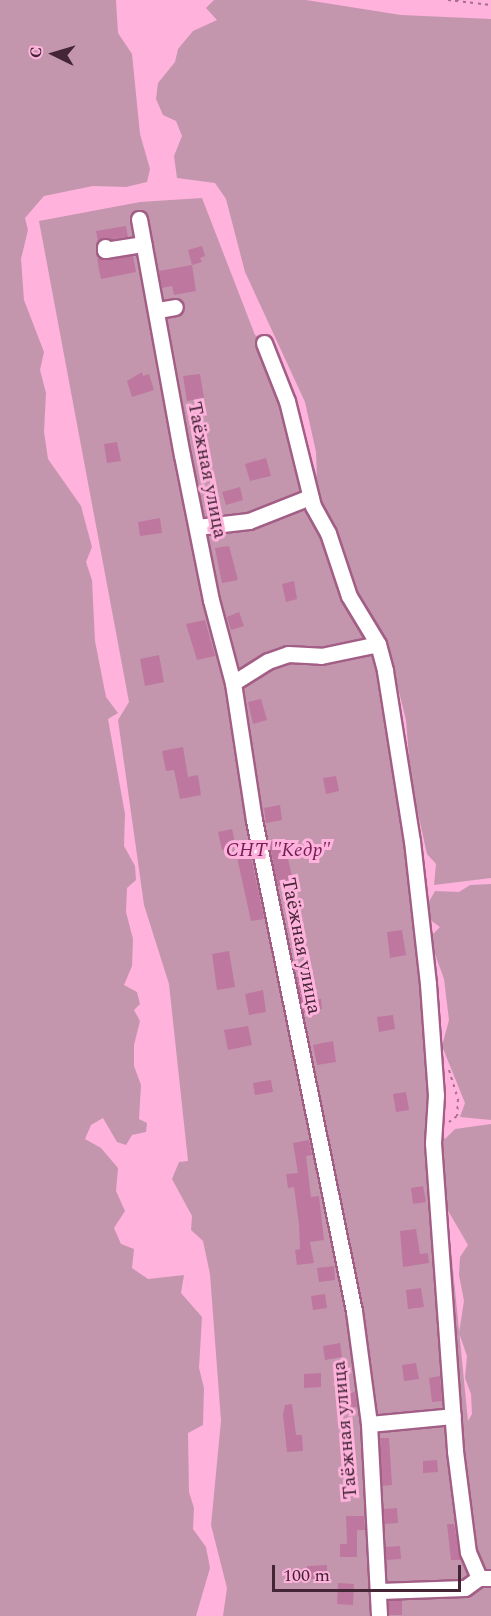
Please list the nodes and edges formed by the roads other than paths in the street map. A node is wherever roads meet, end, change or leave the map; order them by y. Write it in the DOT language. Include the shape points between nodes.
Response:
graph roads {
  1 [pos="139,219"];
  2 [pos="144,244"];
  3 [pos="105,247"];
  4 [pos="175,307"];
  5 [pos="158,310"];
  6 [pos="264,343"];
  7 [pos="310,497"];
  8 [pos="197,527"];
  9 [pos="378,644"];
  10 [pos="233,683"];
  11 [pos="453,1416"];
  12 [pos="369,1424"];
  13 [pos="485,1578"];
  14 [pos="378,1591"];
  15 [pos="378,1616"];
  1 -- 2 [label="street, Таёжная улица"];
  2 -- 3 [label="street"];
  2 -- 5 [label="street, Таёжная улица"];
  4 -- 5 [label="street"];
  5 -- 8 [label="street, Таёжная улица"];
  6 -- 7 [label="street" via="287,401"];
  7 -- 8 [label="street" via="249,521"];
  7 -- 9 [label="street" via="331,541 349,597"];
  8 -- 10 [label="street, Таёжная улица"];
  9 -- 10 [label="street" via="321,656 288,654 268,661"];
  9 -- 11 [label="street" via="412,841 428,984 435,1086 433,1143"];
  10 -- 12 [label="street, Таёжная улица" via="256,830 342,1243"];
  11 -- 12 [label="street"];
  11 -- 13 [label="street" via="468,1552"];
  12 -- 14 [label="street, Таёжная улица"];
  13 -- 14 [label="street" via="465,1588"];
  14 -- 15 [label="street, Таёжная улица"];
}
